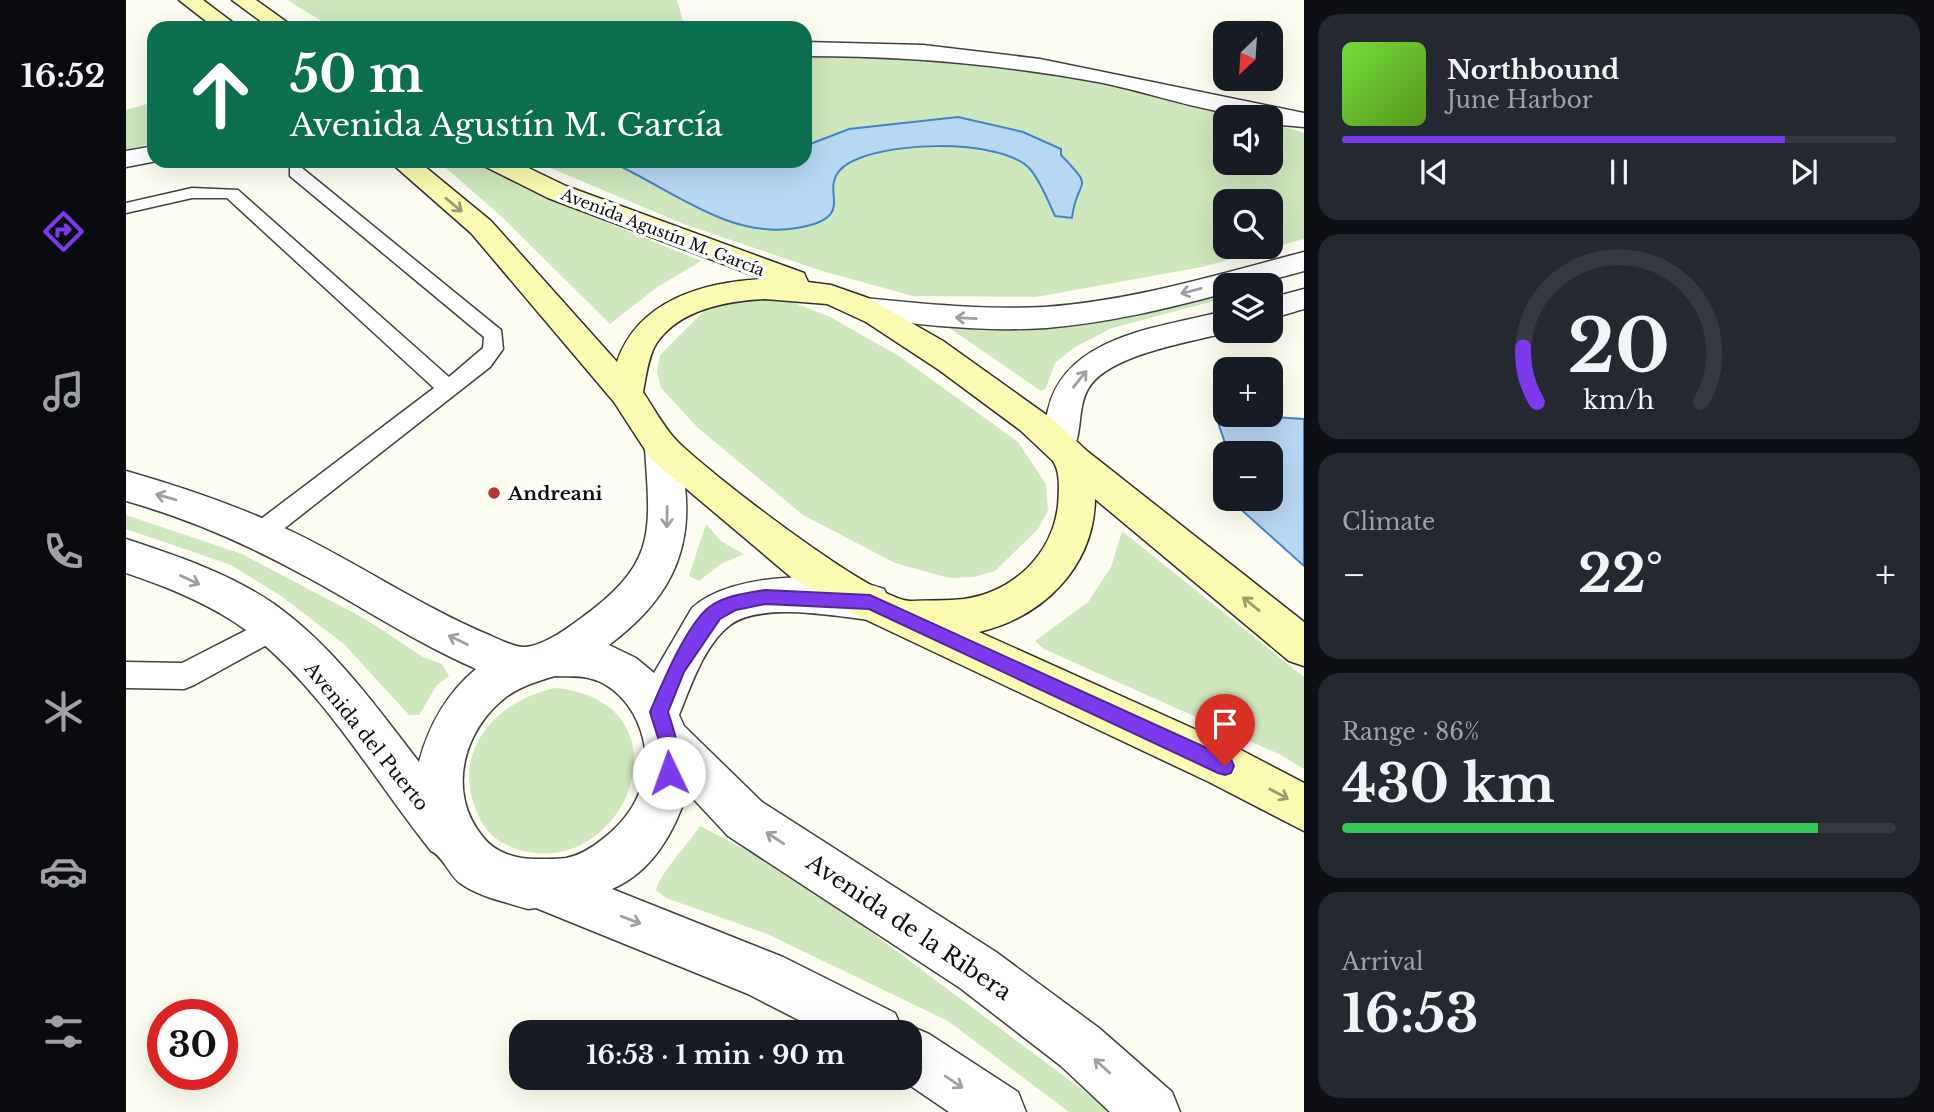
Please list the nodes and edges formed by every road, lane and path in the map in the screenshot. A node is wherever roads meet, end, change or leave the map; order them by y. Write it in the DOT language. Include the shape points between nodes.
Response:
graph roads {
  1 [pos="189,0"];
  2 [pos="242,0"];
  3 [pos="219,21"];
  4 [pos="274,21"];
  5 [pos="812,48"];
  6 [pos="1224,105"];
  7 [pos="1283,116"];
  8 [pos="1304,120"];
  9 [pos="1283,121"];
  10 [pos="1304,127"];
  11 [pos="147,155"];
  12 [pos="126,159"];
  13 [pos="410,168"];
  14 [pos="507,168"];
  15 [pos="296,172"];
  16 [pos="126,208"];
  17 [pos="1304,261"];
  18 [pos="1304,299"];
  19 [pos="850,302"];
  20 [pos="1283,305"];
  21 [pos="1213,325"];
  22 [pos="448,388"];
  23 [pos="626,393"];
  24 [pos="663,449"];
  25 [pos="1067,451"];
  26 [pos="126,486"];
  27 [pos="258,535"];
  28 [pos="126,556"];
  29 [pos="889,610"];
  30 [pos="274,628"];
  31 [pos="1304,647"];
  32 [pos="538,662"];
  33 [pos="126,675"];
  34 [pos="663,727"];
  35 [pos="1304,808"];
  36 [pos="456,844"];
  37 [pos="544,887"];
  38 [pos="853,1020"];
  39 [pos="922,1061"];
  40 [pos="998,1112"];
  41 [pos="1152,1112"];
  1 -- 3 [label="main road"];
  2 -- 4 [label="main road"];
  5 -- 6 [label="street" via="997,57 1075,69"];
  7 -- 8 [label="street"];
  9 -- 10 [label="street"];
  11 -- 12 [label="street"];
  13 -- 23 [label="main road, one-way" via="481,227"];
  14 -- 19 [label="main road, Avenida Agustín M. García" via="625,219"];
  15 -- 22 [label="lane" via="494,335 493,349 483,362"];
  16 -- 22 [label="lane" via="199,191 232,194"];
  17 -- 19 [label="street, one-way" via="1160,299 1070,315 987,319"];
  18 -- 20 [label="street"];
  19 -- 23 [label="main road" via="781,288 722,293 690,303 647,334"];
  19 -- 25 [label="main road" via="958,368"];
  25 -- 21 [label="street, one-way" via="1067,398 1079,376 1105,356"];
  22 -- 27 [label="lane"];
  23 -- 24 [label="main road"];
  24 -- 29 [label="main road" via="796,558"];
  24 -- 32 [label="street, one-way" via="668,508 661,555 639,592 591,637"];
  25 -- 29 [label="main road" via="1077,508 1066,551 1049,576 1022,598 966,617"];
  31 -- 25 [label="main road, one-way"];
  27 -- 26 [label="street, one-way" via="183,502"];
  32 -- 27 [label="street, one-way" via="492,657"];
  28 -- 30 [label="street, Avenida del Puerto, one-way" via="225,596"];
  29 -- 34 [label="street" via="765,597 733,604 714,614 678,667"];
  29 -- 35 [label="main road, one-way" via="1225,766"];
  30 -- 33 [label="lane" via="184,676"];
  30 -- 36 [label="street, Avenida del Puerto" via="331,686"];
  32 -- 34 [label="street" via="587,658 616,668 641,687"];
  32 -- 36 [label="street" via="490,683 465,709 447,740 438,775 442,811"];
  34 -- 37 [label="street" via="666,784 660,807 641,839 613,864 580,881"];
  41 -- 34 [label="street, Avenida de la Ribera, one-way" via="1080,1047 978,970 745,819"];
  36 -- 37 [label="street" via="479,869 509,883"];
  37 -- 38 [label="street, one-way" via="765,975"];
  39 -- 40 [label="street, one-way"];
}
